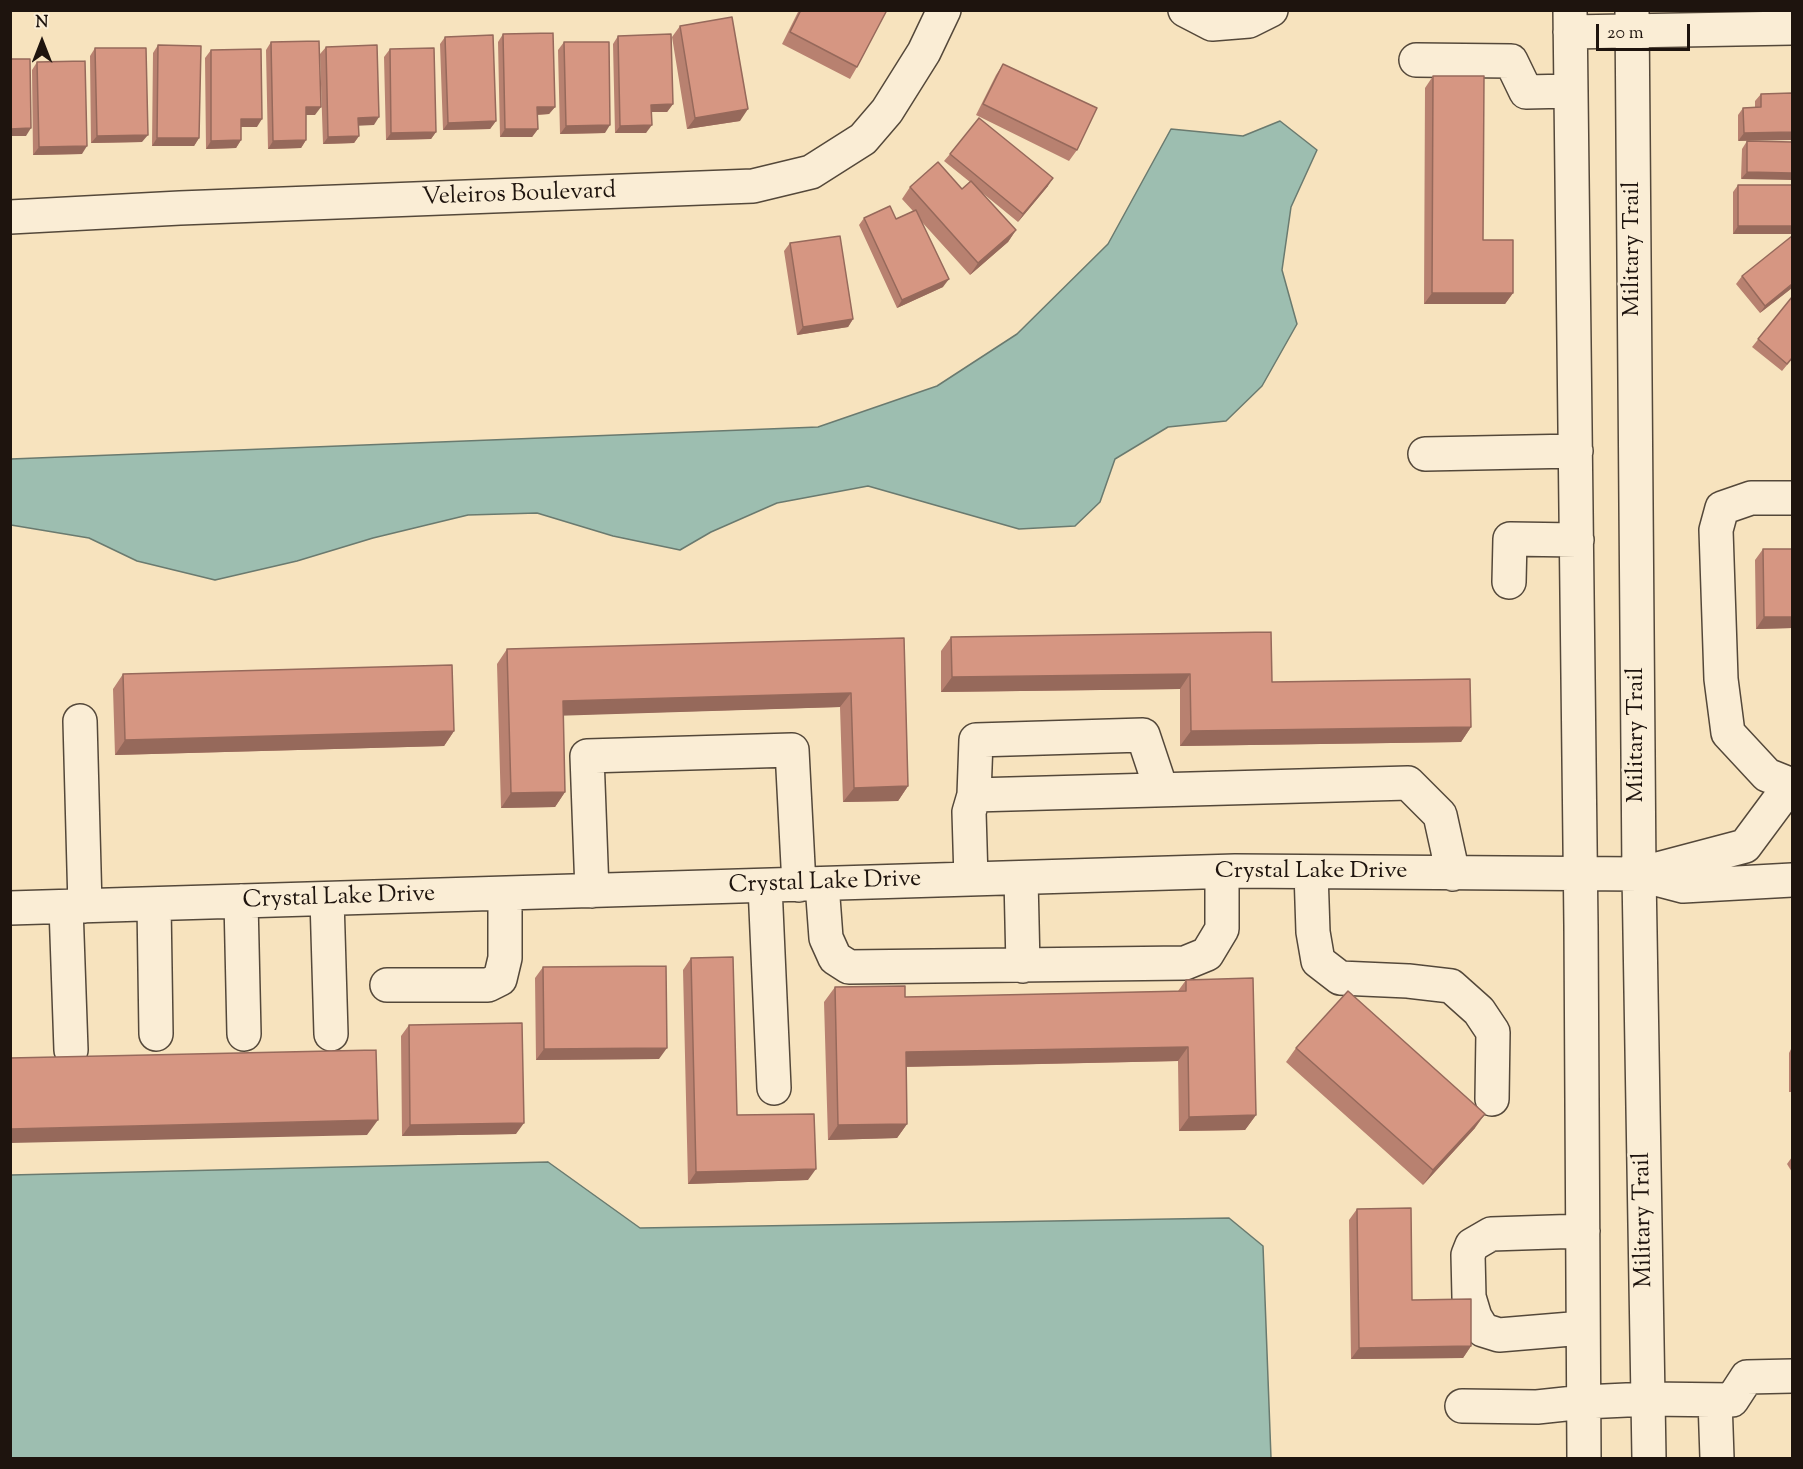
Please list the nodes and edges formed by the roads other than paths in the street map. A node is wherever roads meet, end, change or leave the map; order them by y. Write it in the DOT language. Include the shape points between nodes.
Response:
graph roads {
  1 [pos="944,10"];
  2 [pos="1185,10"];
  3 [pos="1271,10"];
  4 [pos="1570,21"];
  5 [pos="1633,21"];
  6 [pos="1792,28"];
  7 [pos="1416,60"];
  8 [pos="1571,91"];
  9 [pos="10,217"];
  10 [pos="1576,452"];
  11 [pos="1425,454"];
  12 [pos="1792,498"];
  13 [pos="1577,540"];
  14 [pos="1509,582"];
  15 [pos="80,721"];
  16 [pos="1792,784"];
  17 [pos="1161,789"];
  18 [pos="974,795"];
  19 [pos="1222,872"];
  20 [pos="1311,872"];
  21 [pos="1454,873"];
  22 [pos="1639,874"];
  23 [pos="1581,875"];
  24 [pos="1021,878"];
  25 [pos="971,879"];
  26 [pos="1792,880"];
  27 [pos="811,884"];
  28 [pos="765,886"];
  29 [pos="592,891"];
  30 [pos="505,894"];
  31 [pos="327,899"];
  32 [pos="241,902"];
  33 [pos="154,904"];
  34 [pos="76,906"];
  35 [pos="10,908"];
  36 [pos="1023,966"];
  37 [pos="387,985"];
  38 [pos="156,1034"];
  39 [pos="244,1034"];
  40 [pos="331,1034"];
  41 [pos="71,1050"];
  42 [pos="774,1088"];
  43 [pos="1492,1099"];
  44 [pos="1583,1231"];
  45 [pos="1583,1328"];
  46 [pos="1792,1376"];
  47 [pos="1648,1399"];
  48 [pos="1716,1400"];
  49 [pos="1584,1402"];
  50 [pos="1462,1406"];
  51 [pos="1584,1458"];
  52 [pos="1649,1458"];
  53 [pos="1717,1458"];
  1 -- 9 [label="street, Veleiros Boulevard" via="924,52 887,111 863,139 812,172 753,186"];
  2 -- 3 [label="street" via="1212,24 1250,21"];
  4 -- 5 [label="street"];
  4 -- 8 [label="street"];
  5 -- 6 [label="street"];
  5 -- 22 [label="street, Military Trail"];
  7 -- 8 [label="street" via="1511,61 1526,92"];
  8 -- 10 [label="street"];
  10 -- 11 [label="street"];
  10 -- 13 [label="street"];
  12 -- 16 [label="street" via="1751,498 1722,508 1716,530 1721,679 1728,733 1767,775"];
  13 -- 14 [label="street" via="1510,538"];
  13 -- 23 [label="street"];
  15 -- 34 [label="street"];
  16 -- 22 [label="street" via="1745,846"];
  17 -- 18 [label="street"];
  17 -- 18 [label="street" via="1143,735 976,740"];
  17 -- 21 [label="street" via="1408,783 1440,816"];
  18 -- 25 [label="street" via="969,812"];
  19 -- 20 [label="street, Crystal Lake Drive"];
  19 -- 24 [label="street, Crystal Lake Drive"];
  19 -- 36 [label="street" via="1222,929 1207,954 1185,963"];
  20 -- 21 [label="street, Crystal Lake Drive"];
  20 -- 43 [label="street" via="1318,961 1340,978 1451,986 1479,1011 1493,1032"];
  21 -- 23 [label="street, Crystal Lake Drive"];
  22 -- 23 [label="street, Crystal Lake Drive"];
  22 -- 26 [label="street" via="1683,886"];
  22 -- 47 [label="street, Military Trail"];
  23 -- 44 [label="street"];
  24 -- 25 [label="street, Crystal Lake Drive"];
  24 -- 36 [label="street"];
  25 -- 27 [label="street, Crystal Lake Drive"];
  27 -- 28 [label="street, Crystal Lake Drive"];
  27 -- 29 [label="street" via="792,750 586,756"];
  27 -- 36 [label="street" via="835,958 849,967"];
  28 -- 29 [label="street, Crystal Lake Drive"];
  28 -- 42 [label="street"];
  29 -- 30 [label="street, Crystal Lake Drive"];
  30 -- 31 [label="street, Crystal Lake Drive"];
  30 -- 37 [label="street" via="505,958 500,979 488,985"];
  31 -- 32 [label="street, Crystal Lake Drive"];
  31 -- 40 [label="street"];
  32 -- 33 [label="street, Crystal Lake Drive"];
  32 -- 39 [label="street"];
  33 -- 34 [label="street, Crystal Lake Drive"];
  33 -- 38 [label="street"];
  34 -- 35 [label="street, Crystal Lake Drive"];
  34 -- 41 [label="street"];
  44 -- 45 [label="street"];
  44 -- 45 [label="street" via="1491,1234 1472,1245 1468,1255 1469,1297 1483,1330 1499,1335"];
  45 -- 49 [label="street"];
  46 -- 48 [label="street" via="1747,1377 1732,1401"];
  47 -- 48 [label="street"];
  47 -- 49 [label="street"];
  47 -- 52 [label="street, Military Trail"];
  48 -- 53 [label="street"];
  49 -- 50 [label="street" via="1537,1407"];
  49 -- 51 [label="street"];
}
